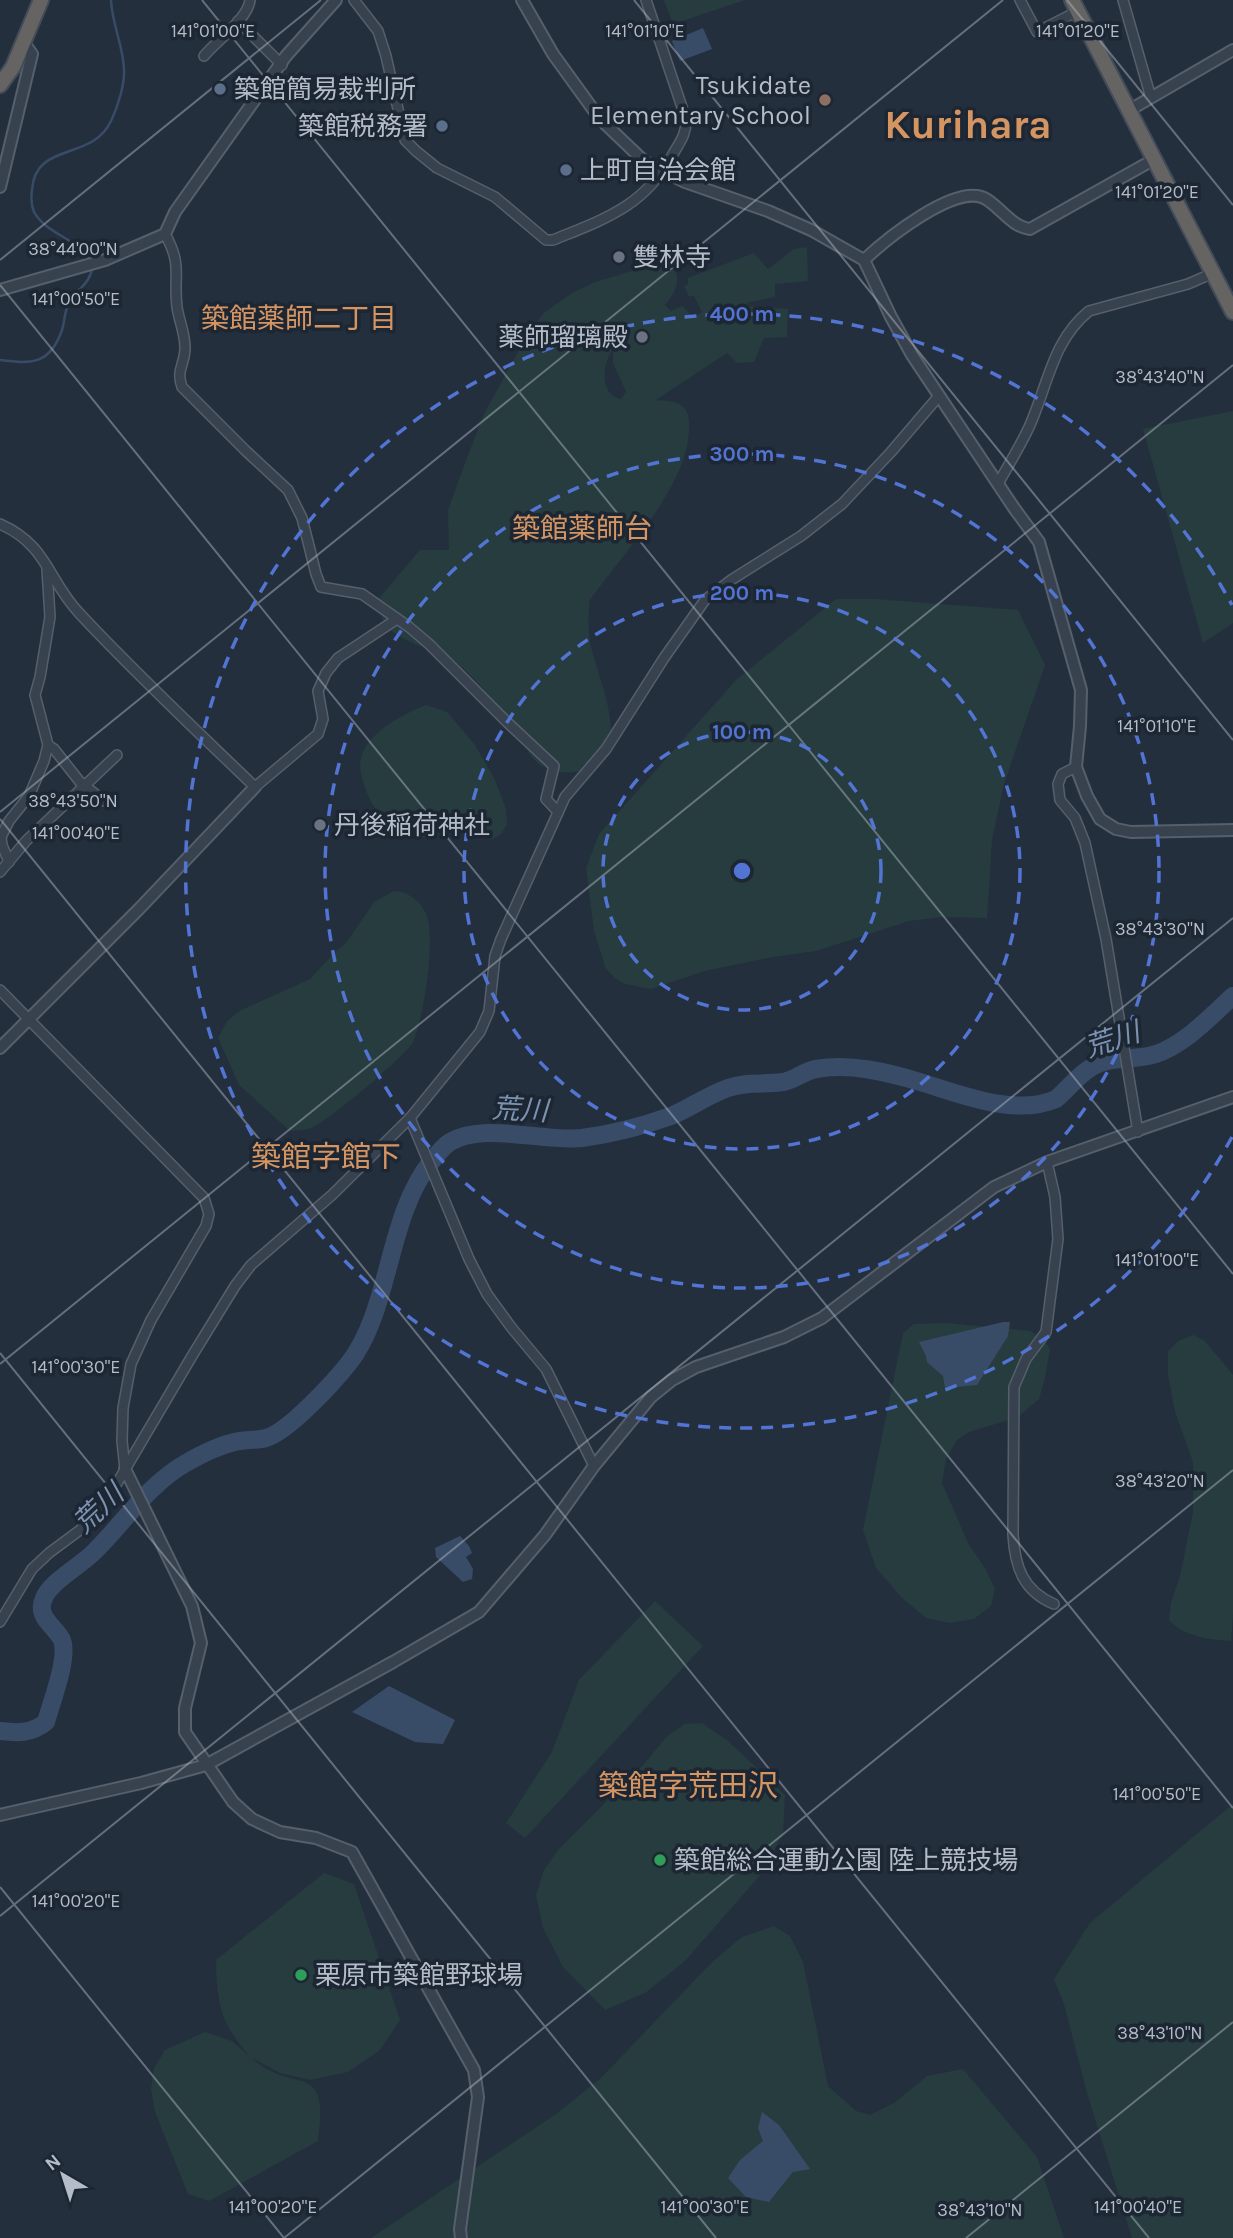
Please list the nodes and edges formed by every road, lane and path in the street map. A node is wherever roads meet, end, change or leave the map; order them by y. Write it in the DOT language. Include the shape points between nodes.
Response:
graph roads {
  1 [pos="41,0"];
  2 [pos="250,0"];
  3 [pos="337,0"];
  4 [pos="355,0"];
  5 [pos="522,0"];
  6 [pos="646,0"];
  7 [pos="1020,0"];
  8 [pos="1123,0"];
  9 [pos="1075,6"];
  10 [pos="238,21"];
  11 [pos="24,43"];
  12 [pos="1233,50"];
  13 [pos="204,56"];
  14 [pos="282,65"];
  15 [pos="0,85"];
  16 [pos="1151,98"];
  17 [pos="1128,111"];
  18 [pos="1153,160"];
  19 [pos="663,172"];
  20 [pos="0,187"];
  21 [pos="165,234"];
  22 [pos="863,260"];
  23 [pos="1213,273"];
  24 [pos="0,290"];
  25 [pos="1233,312"];
  26 [pos="938,397"];
  27 [pos="999,482"];
  28 [pos="0,524"];
  29 [pos="47,567"];
  30 [pos="397,619"];
  31 [pos="48,745"];
  32 [pos="117,755"];
  33 [pos="1076,767"];
  34 [pos="85,786"];
  35 [pos="255,787"];
  36 [pos="104,801"];
  37 [pos="558,812"];
  38 [pos="1233,830"];
  39 [pos="9,862"];
  40 [pos="0,872"];
  41 [pos="0,990"];
  42 [pos="30,1018"];
  43 [pos="0,1048"];
  44 [pos="1233,1097"];
  45 [pos="410,1118"];
  46 [pos="1138,1132"];
  47 [pos="1047,1162"];
  48 [pos="594,1466"];
  49 [pos="125,1469"];
  50 [pos="1054,1604"];
  51 [pos="0,1622"];
  52 [pos="206,1765"];
  53 [pos="0,1815"];
  54 [pos="461,2238"];
  1 -- 11 [label="highway"];
  2 -- 10 [label="street"];
  3 -- 14 [label="street"];
  4 -- 19 [label="street" via="378,31 405,140 437,168 495,197 546,240 628,205 648,191"];
  5 -- 19 [label="street" via="600,119 645,162"];
  6 -- 19 [label="street" via="687,129"];
  7 -- 9 [label="street" via="1037,32"];
  8 -- 16 [label="street"];
  9 -- 17 [label="highway"];
  10 -- 13 [label="street"];
  10 -- 14 [label="street"];
  11 -- 15 [label="highway"];
  11 -- 20 [label="street" via="32,54"];
  12 -- 16 [label="street"];
  14 -- 21 [label="street" via="175,212"];
  16 -- 17 [label="street"];
  17 -- 18 [label="highway"];
  18 -- 22 [label="street" via="1031,229 1018,225 985,198 961,198 904,225"];
  18 -- 23 [label="highway"];
  19 -- 22 [label="street" via="768,211"];
  21 -- 24 [label="street" via="97,262"];
  21 -- 30 [label="street" via="178,268 177,304 185,349 178,377 183,387 288,489 302,518 321,587 362,594"];
  22 -- 26 [label="street"];
  23 -- 25 [label="highway"];
  23 -- 27 [label="street" via="1089,310 1077,320 1056,352 1030,425"];
  26 -- 27 [label="street"];
  26 -- 37 [label="street" via="842,504 705,600 606,749 565,797"];
  27 -- 33 [label="street" via="1039,542 1081,690"];
  28 -- 29 [label="street" via="17,531"];
  29 -- 31 [label="street" via="50,617 34,695"];
  29 -- 35 [label="street" via="77,611"];
  30 -- 35 [label="street" via="338,659 326,673 317,691 323,719 318,734"];
  30 -- 37 [label="street" via="429,644 554,766 546,799"];
  31 -- 34 [label="street"];
  31 -- 39 [label="street" via="29,796 1,837"];
  32 -- 34 [label="street"];
  33 -- 38 [label="street" via="1100,819 1116,829"];
  33 -- 46 [label="street" via="1062,774 1060,800 1075,818 1085,842 1107,939"];
  34 -- 36 [label="street"];
  34 -- 39 [label="street"];
  35 -- 42 [label="street"];
  37 -- 45 [label="street" via="500,939 489,1011 480,1032"];
  39 -- 40 [label="street"];
  41 -- 42 [label="street"];
  42 -- 43 [label="street"];
  42 -- 49 [label="street" via="204,1198 209,1214 131,1364 123,1408"];
  44 -- 46 [label="street"];
  45 -- 48 [label="street" via="469,1259 511,1328 546,1369"];
  45 -- 49 [label="street" via="332,1195 251,1265"];
  46 -- 47 [label="street"];
  47 -- 48 [label="street" via="994,1187 822,1318 672,1380 651,1397"];
  47 -- 50 [label="street" via="1058,1239 1046,1332 1014,1387 1013,1535 1014,1554 1027,1584 1040,1598"];
  48 -- 52 [label="street" via="545,1535 479,1612"];
  49 -- 51 [label="street" via="96,1515 32,1569"];
  49 -- 52 [label="street" via="192,1605 201,1643 185,1709 185,1732"];
  52 -- 53 [label="street"];
  52 -- 54 [label="street" via="233,1802 253,1819 280,1832 316,1838 352,1852 465,2052 474,2070 478,2097"];
}
